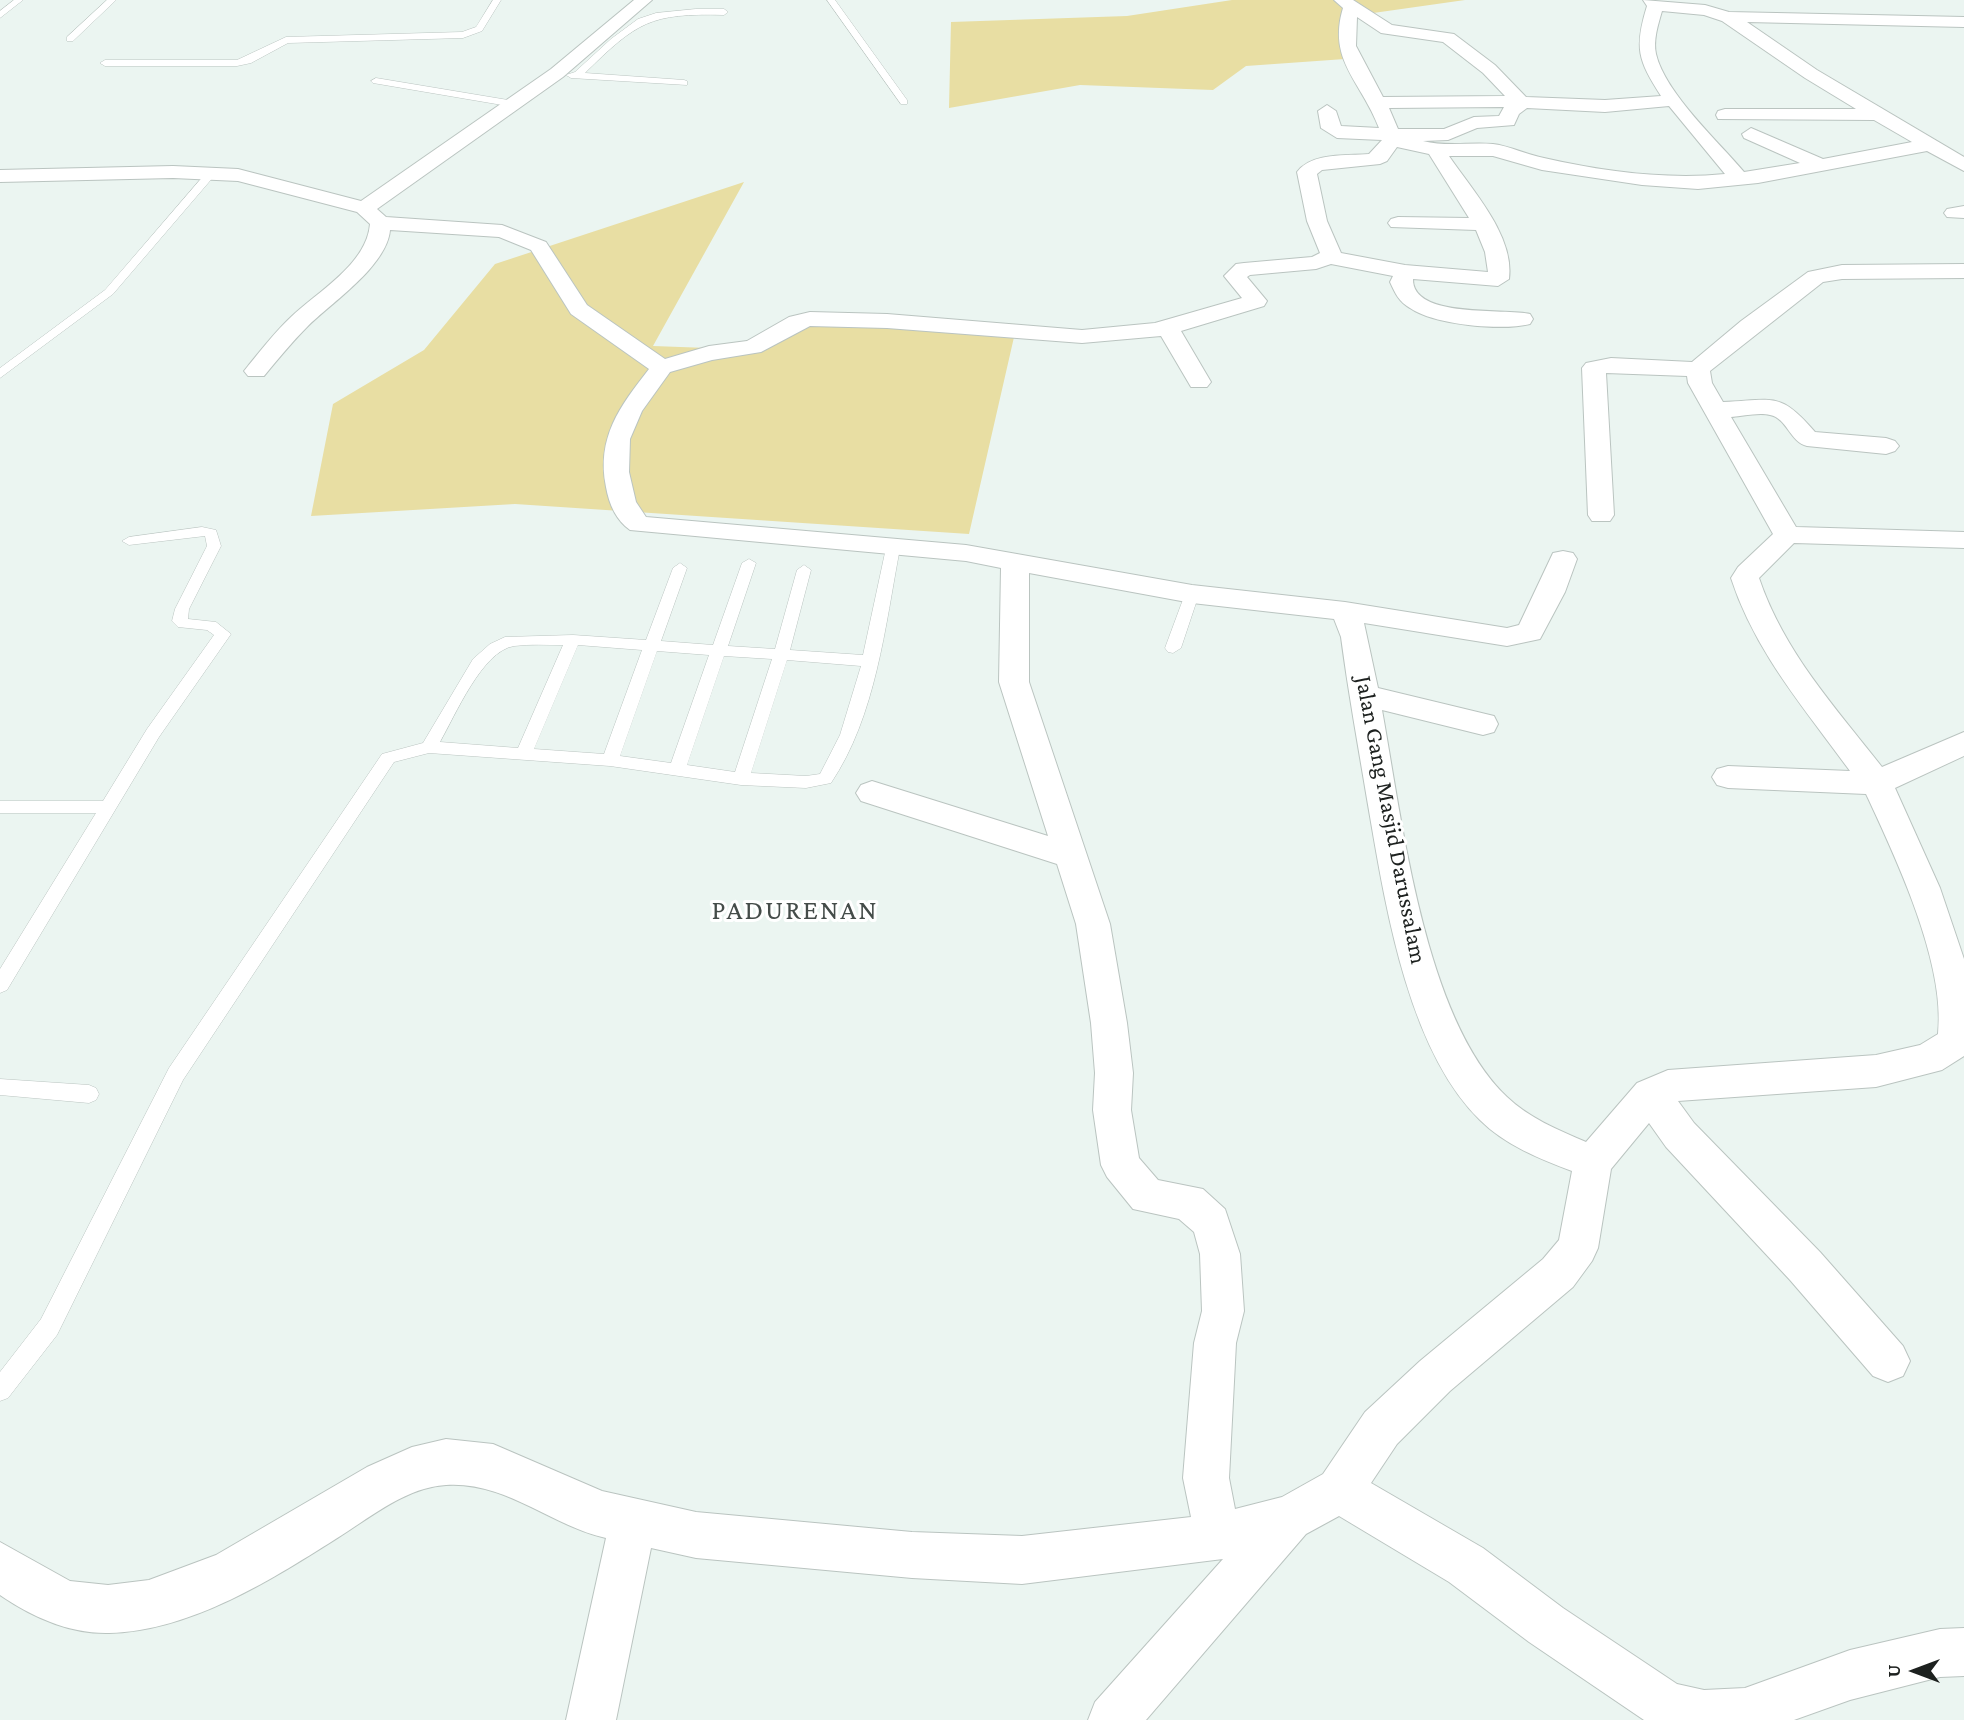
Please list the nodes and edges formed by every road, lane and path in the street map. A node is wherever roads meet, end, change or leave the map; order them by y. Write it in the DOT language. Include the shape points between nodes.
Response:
graph roads {
  1 [pos="19,0"];
  2 [pos="112,0"];
  3 [pos="497,0"];
  4 [pos="644,0"];
  5 [pos="831,0"];
  6 [pos="1653,3"];
  7 [pos="1346,4"];
  8 [pos="724,12"];
  9 [pos="0,15"];
  10 [pos="1728,17"];
  11 [pos="1964,22"];
  12 [pos="70,39"];
  13 [pos="105,63"];
  14 [pos="557,73"];
  15 [pos="578,75"];
  16 [pos="376,81"];
  17 [pos="684,83"];
  18 [pos="1671,97"];
  19 [pos="904,102"];
  20 [pos="1379,103"];
  21 [pos="1522,103"];
  22 [pos="514,104"];
  23 [pos="1327,111"];
  24 [pos="1876,114"];
  25 [pos="1725,115"];
  26 [pos="1751,134"];
  27 [pos="1391,137"];
  28 [pos="1927,145"];
  29 [pos="1436,150"];
  30 [pos="1820,165"];
  31 [pos="1964,165"];
  32 [pos="210,175"];
  33 [pos="0,176"];
  34 [pos="1739,179"];
  35 [pos="372,216"];
  36 [pos="1398,223"];
  37 [pos="1483,225"];
  38 [pos="1329,257"];
  39 [pos="1964,271"];
  40 [pos="1405,272"];
  41 [pos="1522,319"];
  42 [pos="1168,328"];
  43 [pos="663,367"];
  44 [pos="1698,369"];
  45 [pos="256,371"];
  46 [pos="0,374"];
  47 [pos="1199,382"];
  48 [pos="1717,410"];
  49 [pos="1886,446"];
  50 [pos="1601,515"];
  51 [pos="1787,535"];
  52 [pos="1964,540"];
  53 [pos="129,541"];
  54 [pos="893,548"];
  55 [pos="1563,559"];
  56 [pos="1015,561"];
  57 [pos="749,563"];
  58 [pos="680,568"];
  59 [pos="804,570"];
  60 [pos="1192,594"];
  61 [pos="1345,611"];
  62 [pos="573,640"];
  63 [pos="650,645"];
  64 [pos="1172,648"];
  65 [pos="718,649"];
  66 [pos="782,653"];
  67 [pos="869,661"];
  68 [pos="1364,695"];
  69 [pos="1483,724"];
  70 [pos="1964,743"];
  71 [pos="429,747"];
  72 [pos="523,755"];
  73 [pos="610,760"];
  74 [pos="677,770"];
  75 [pos="1728,777"];
  76 [pos="741,779"];
  77 [pos="1877,783"];
  78 [pos="872,793"];
  79 [pos="0,807"];
  80 [pos="107,807"];
  81 [pos="1069,855"];
  82 [pos="1950,926"];
  83 [pos="0,985"];
  84 [pos="0,1087"];
  85 [pos="89,1094"];
  86 [pos="1650,1094"];
  87 [pos="1593,1162"];
  88 [pos="1888,1361"];
  89 [pos="0,1390"];
  90 [pos="1339,1490"];
  91 [pos="1290,1518"];
  92 [pos="633,1522"];
  93 [pos="1218,1537"];
  94 [pos="0,1566"];
  95 [pos="1964,1652"];
  96 [pos="591,1720"];
  97 [pos="1113,1720"];
  1 -- 9 [label="lane"];
  2 -- 12 [label="lane"];
  3 -- 13 [label="lane" via="479,29 463,35 286,40 248,61 237,62"];
  4 -- 14 [label="street"];
  5 -- 19 [label="lane"];
  6 -- 10 [label="street"];
  6 -- 18 [label="street" via="1644,41 1653,73"];
  7 -- 20 [label="street" via="1347,47"];
  7 -- 21 [label="street" via="1387,29 1448,38 1489,69"];
  8 -- 15 [label="lane" via="683,11 645,18 630,26"];
  10 -- 11 [label="street"];
  10 -- 24 [label="street"];
  14 -- 15 [label="lane"];
  14 -- 22 [label="street"];
  15 -- 17 [label="lane"];
  16 -- 22 [label="lane"];
  18 -- 21 [label="street" via="1635,105"];
  18 -- 34 [label="street"];
  20 -- 21 [label="street"];
  20 -- 27 [label="street"];
  21 -- 27 [label="street" via="1510,111 1507,121 1474,123 1448,134"];
  22 -- 35 [label="street"];
  23 -- 27 [label="street" via="1330,128 1337,132"];
  24 -- 25 [label="street"];
  24 -- 28 [label="street"];
  26 -- 30 [label="street"];
  27 -- 29 [label="street"];
  27 -- 38 [label="street" via="1380,157 1373,160 1317,165 1307,172"];
  28 -- 30 [label="street"];
  28 -- 31 [label="street"];
  29 -- 34 [label="street" via="1494,150 1542,164 1662,181"];
  29 -- 37 [label="street"];
  30 -- 34 [label="street"];
  32 -- 33 [label="street"];
  32 -- 35 [label="street" via="265,180"];
  32 -- 46 [label="lane" via="108,292"];
  35 -- 43 [label="street" via="502,231 539,246 579,309"];
  35 -- 45 [label="street" via="380,234 359,267 302,319"];
  36 -- 37 [label="street"];
  37 -- 40 [label="street" via="1501,266 1498,279"];
  38 -- 40 [label="street"];
  38 -- 42 [label="street" via="1308,264 1244,269 1235,276 1256,301"];
  39 -- 44 [label="street" via="1842,272 1816,277"];
  40 -- 41 [label="street" via="1401,282 1408,298 1430,310 1445,315"];
  42 -- 43 [label="street" via="1120,335 1048,334 810,319 763,344"];
  42 -- 47 [label="street"];
  43 -- 54 [label="street" via="618,428 614,443 614,469 632,520"];
  44 -- 48 [label="street" via="1700,383"];
  44 -- 50 [label="street" via="1594,368"];
  48 -- 49 [label="street" via="1773,407 1785,412 1807,439"];
  48 -- 51 [label="street"];
  51 -- 52 [label="street"];
  51 -- 77 [label="street" via="1748,573 1749,593 1783,656"];
  53 -- 80 [label="lane" via="211,533 214,546 180,621 211,625 223,634"];
  54 -- 56 [label="street"];
  54 -- 67 [label="lane"];
  55 -- 61 [label="street" via="1530,632 1521,636"];
  56 -- 60 [label="street"];
  56 -- 81 [label="street" via="1014,682"];
  57 -- 65 [label="lane"];
  58 -- 63 [label="lane"];
  59 -- 66 [label="lane"];
  60 -- 61 [label="street"];
  60 -- 64 [label="lane"];
  61 -- 68 [label="street, Jalan Gang Masjid Darussalam" via="1356,638"];
  62 -- 63 [label="lane"];
  62 -- 71 [label="lane" via="532,638 495,648 478,663"];
  62 -- 72 [label="lane"];
  63 -- 65 [label="lane"];
  63 -- 73 [label="lane"];
  65 -- 66 [label="lane"];
  65 -- 74 [label="lane"];
  66 -- 67 [label="lane"];
  66 -- 76 [label="lane"];
  67 -- 76 [label="lane" via="842,754 825,779"];
  68 -- 69 [label="street"];
  68 -- 87 [label="street, Jalan Gang Masjid Darussalam" via="1399,889 1421,975 1448,1043 1486,1100 1536,1139"];
  70 -- 77 [label="street"];
  71 -- 72 [label="lane"];
  71 -- 89 [label="lane" via="388,758 251,961 176,1074 49,1327"];
  72 -- 73 [label="lane"];
  73 -- 74 [label="lane"];
  74 -- 76 [label="lane"];
  75 -- 77 [label="street"];
  77 -- 82 [label="street"];
  78 -- 81 [label="street"];
  79 -- 80 [label="lane"];
  80 -- 83 [label="lane"];
  81 -- 93 [label="street" via="1093,923 1110,1023 1112,1110 1121,1165 1147,1196 1189,1202 1211,1222 1220,1254 1223,1311 1215,1343 1206,1478"];
  82 -- 86 [label="street" via="1955,1042 1928,1059 1876,1071 1668,1086"];
  84 -- 85 [label="lane"];
  86 -- 87 [label="street"];
  86 -- 88 [label="street" via="1680,1135"];
  87 -- 90 [label="street" via="1578,1248 1558,1273 1435,1376 1381,1428"];
  90 -- 91 [label="street"];
  90 -- 95 [label="street" via="1466,1565 1667,1706 1704,1715 1745,1713 1850,1675 1940,1653"];
  91 -- 93 [label="street"];
  91 -- 97 [label="street"];
  92 -- 93 [label="street" via="696,1535 799,1546 1022,1560"];
  92 -- 94 [label="street" via="601,1514 493,1466 446,1462 383,1483 216,1582 160,1600 101,1608 71,1605"];
  92 -- 96 [label="street"];
}
